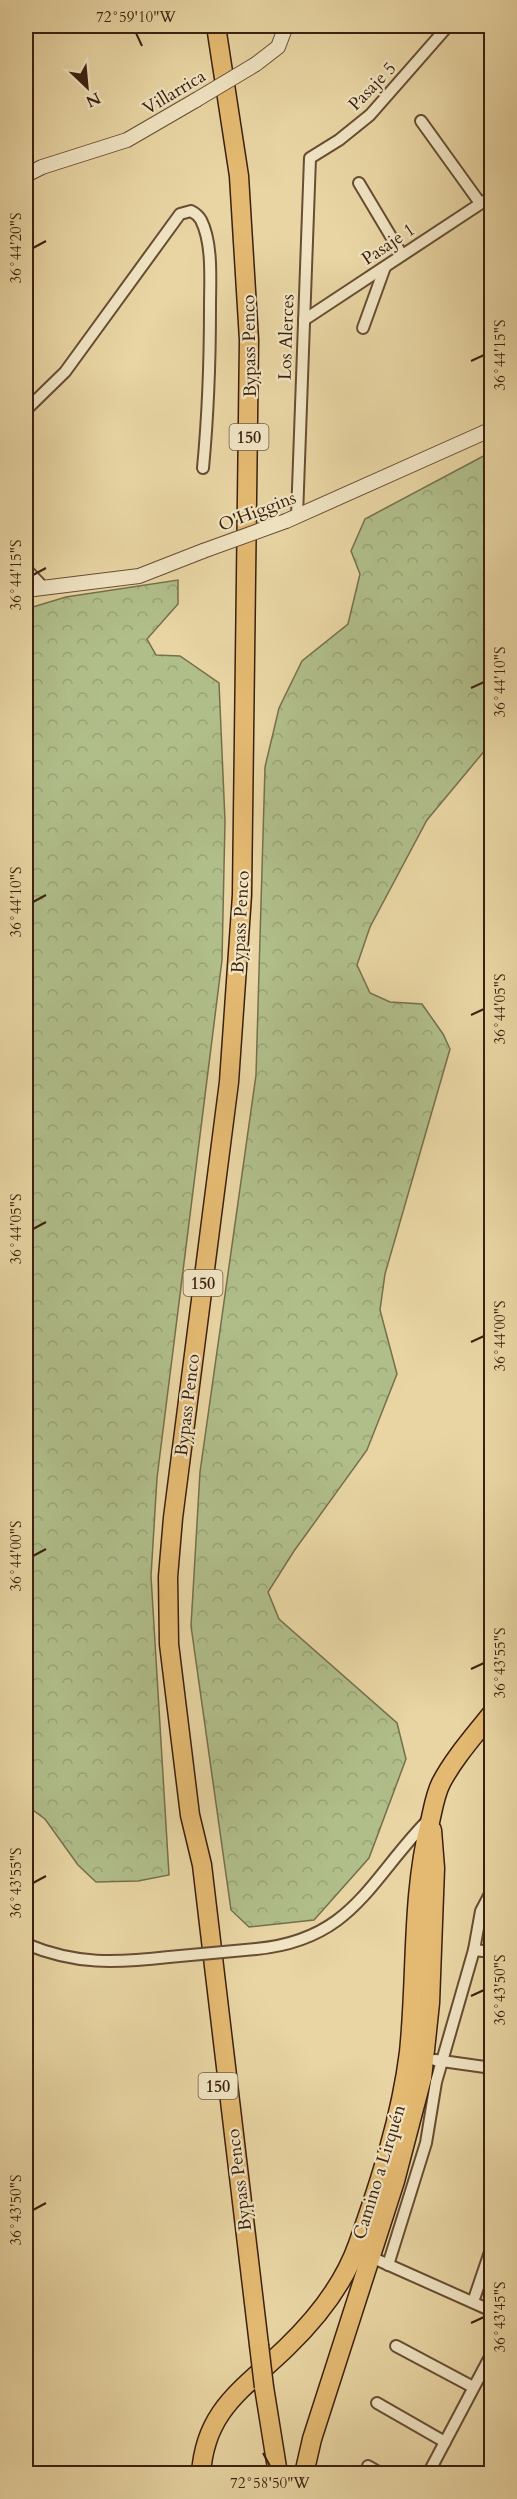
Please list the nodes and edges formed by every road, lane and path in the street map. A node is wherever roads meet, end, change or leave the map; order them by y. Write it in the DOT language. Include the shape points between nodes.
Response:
graph roads {
  1 [pos="216,26"];
  2 [pos="286,26"];
  3 [pos="448,26"];
  4 [pos="421,121"];
  5 [pos="309,158"];
  6 [pos="26,175"];
  7 [pos="359,183"];
  8 [pos="492,196"];
  9 [pos="480,203"];
  10 [pos="402,255"];
  11 [pos="385,266"];
  12 [pos="304,320"];
  13 [pos="363,327"];
  14 [pos="26,410"];
  15 [pos="492,429"];
  16 [pos="203,468"];
  17 [pos="291,519"];
  18 [pos="26,570"];
  19 [pos="43,587"];
  20 [pos="26,590"];
  21 [pos="492,1713"];
  22 [pos="430,1818"];
  23 [pos="492,1890"];
  24 [pos="26,1944"];
  25 [pos="474,1950"];
  26 [pos="492,1952"];
  27 [pos="433,2060"];
  28 [pos="492,2068"];
  29 [pos="492,2246"];
  30 [pos="371,2257"];
  31 [pos="388,2265"];
  32 [pos="473,2302"];
  33 [pos="492,2311"];
  34 [pos="396,2346"];
  35 [pos="492,2353"];
  36 [pos="473,2387"];
  37 [pos="260,2390"];
  38 [pos="377,2403"];
  39 [pos="445,2442"];
  40 [pos="368,2466"];
  41 [pos="201,2474"];
  42 [pos="266,2474"];
  43 [pos="278,2474"];
  44 [pos="304,2474"];
  45 [pos="382,2474"];
  46 [pos="428,2474"];
  1 -- 37 [label="main road, Bypass Penco / 150" via="239,176 249,340 243,850 238,977 227,1093 173,1518 168,1577 169,1644 190,1815 190,1857"];
  2 -- 6 [label="street, Villarrica, bridge" via="278,46 256,64 127,140"];
  3 -- 5 [label="street, Pasaje 5" via="370,115"];
  4 -- 9 [label="street"];
  5 -- 12 [label="street, Los Alerces"];
  7 -- 10 [label="street"];
  8 -- 9 [label="street, Pasaje 1"];
  9 -- 10 [label="street, Pasaje 1"];
  10 -- 11 [label="street, Pasaje 1"];
  11 -- 12 [label="street, Pasaje 1"];
  11 -- 13 [label="street"];
  12 -- 17 [label="street, Los Alerces"];
  14 -- 16 [label="street" via="65,372 178,217 191,211 200,218 209,261"];
  15 -- 17 [label="street, O'Higgins"];
  17 -- 19 [label="street, O'Higgins, bridge" via="139,576"];
  18 -- 19 [label="street"];
  19 -- 20 [label="street, O'Higgins"];
  21 -- 22 [label="main road, Camino a Lirquén" via="440,1785"];
  22 -- 24 [label="street, bridge" via="345,1916 298,1942 116,1963 87,1961"];
  22 -- 27 [label="main road, Camino a Lirquén" via="435,1868"];
  22 -- 41 [label="main road, Camino a Lirquén" via="421,1856 405,2080 358,2243 344,2276 314,2319 222,2409 207,2439"];
  23 -- 25 [label="street" via="481,1911"];
  25 -- 26 [label="street"];
  25 -- 27 [label="street"];
  27 -- 28 [label="street"];
  27 -- 30 [label="main road, Camino a Lirquén"];
  27 -- 31 [label="street" via="436,2082 426,2144"];
  29 -- 32 [label="street"];
  30 -- 31 [label="street"];
  30 -- 44 [label="main road, Camino a Lirquén"];
  31 -- 32 [label="street"];
  32 -- 33 [label="street"];
  34 -- 36 [label="street"];
  35 -- 36 [label="street"];
  36 -- 39 [label="street"];
  37 -- 42 [label="main road, Bypass Penco / 150"];
  37 -- 43 [label="main road, Bypass Penco / 150"];
  38 -- 39 [label="street"];
  39 -- 46 [label="street"];
  40 -- 45 [label="street"];
}
